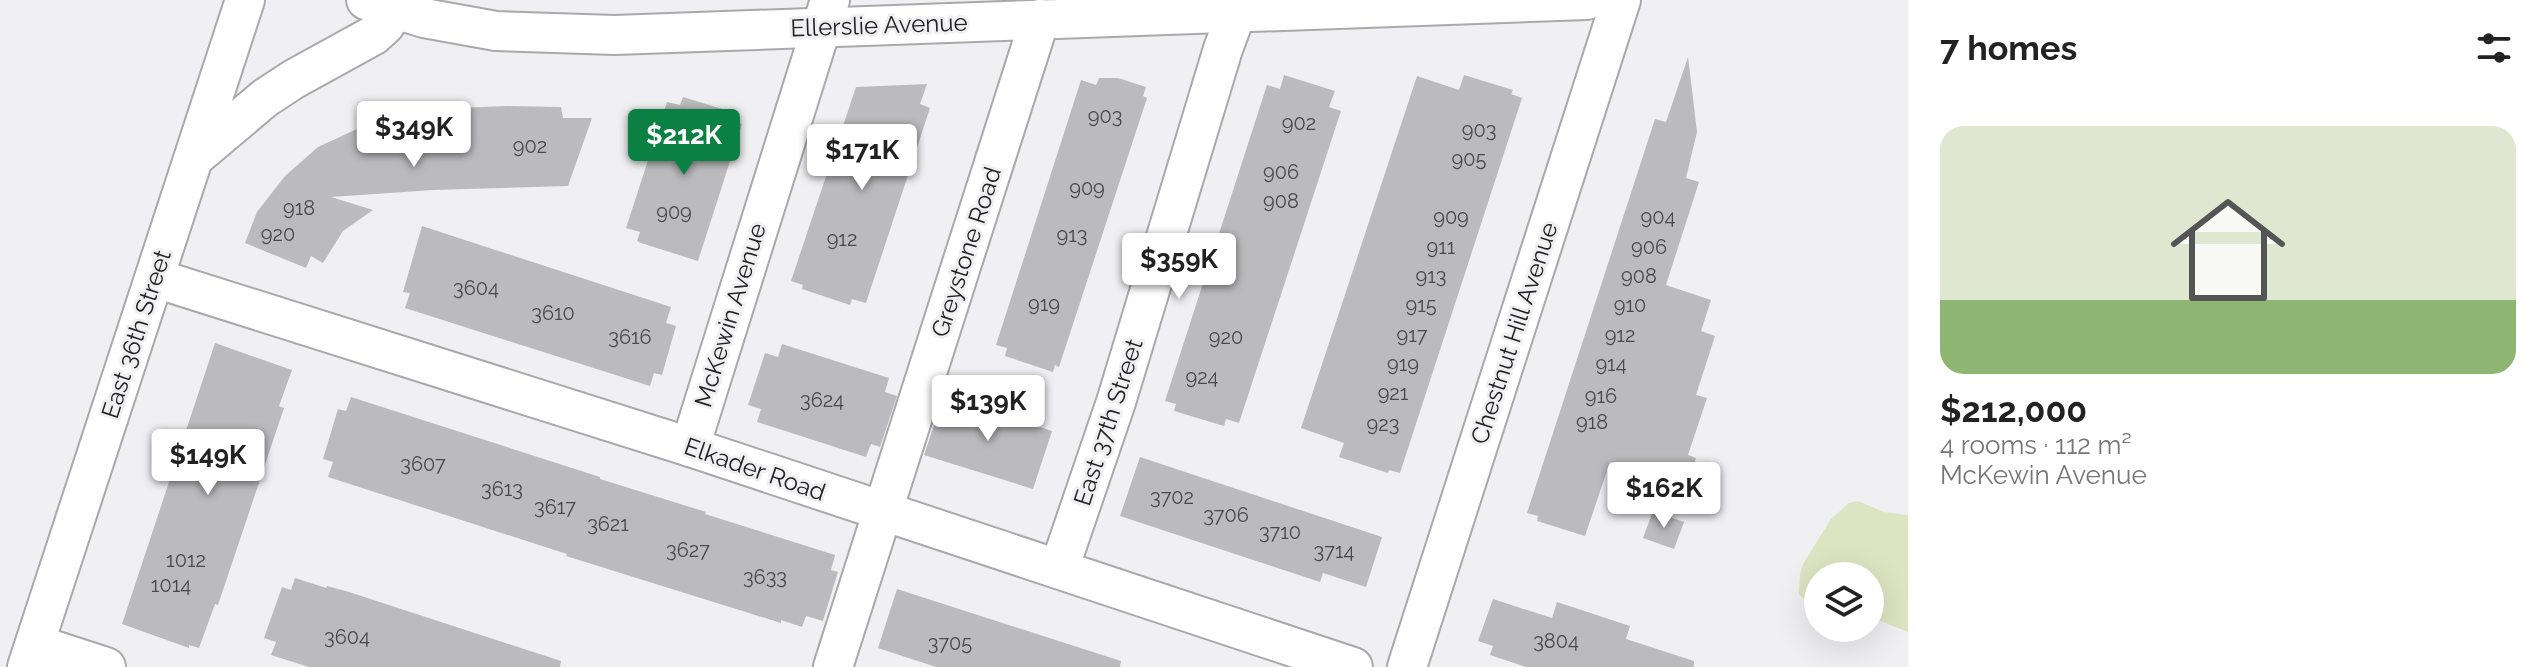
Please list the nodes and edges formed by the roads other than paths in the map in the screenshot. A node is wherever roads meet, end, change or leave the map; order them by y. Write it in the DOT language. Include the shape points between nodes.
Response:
graph roads {
  1 [pos="245,0"];
  2 [pos="1587,0"];
  3 [pos="1621,0"];
  4 [pos="387,3"];
  5 [pos="1238,6"];
  6 [pos="825,14"];
  7 [pos="1040,19"];
  8 [pos="193,159"];
  9 [pos="155,278"];
  10 [pos="690,447"];
  11 [pos="882,512"];
  12 [pos="1059,569"];
  13 [pos="31,655"];
  14 [pos="106,667"];
  15 [pos="833,667"];
  16 [pos="1353,667"];
  17 [pos="1407,667"];
  1 -- 8 [label="street, East 36th Street"];
  2 -- 5 [label="street, Ellerslie Avenue"];
  3 -- 17 [label="street, Chestnut Hill Avenue"];
  4 -- 6 [label="street, Ellerslie Avenue" via="458,26 550,35 615,35"];
  4 -- 8 [label="street" via="385,25 374,35 265,98"];
  5 -- 7 [label="street, Ellerslie Avenue"];
  5 -- 12 [label="street, East 37th Street"];
  6 -- 7 [label="street, Ellerslie Avenue"];
  6 -- 10 [label="street, McKewin Avenue"];
  7 -- 11 [label="street, Greystone Road"];
  8 -- 9 [label="street, East 36th Street"];
  9 -- 10 [label="street, Elkader Road"];
  9 -- 13 [label="street, East 36th Street"];
  10 -- 11 [label="street, Elkader Road"];
  11 -- 12 [label="street, Elkader Road"];
  11 -- 15 [label="street, Greystone Road"];
  12 -- 16 [label="street, Elkader Road"];
  13 -- 14 [label="street"];
}
